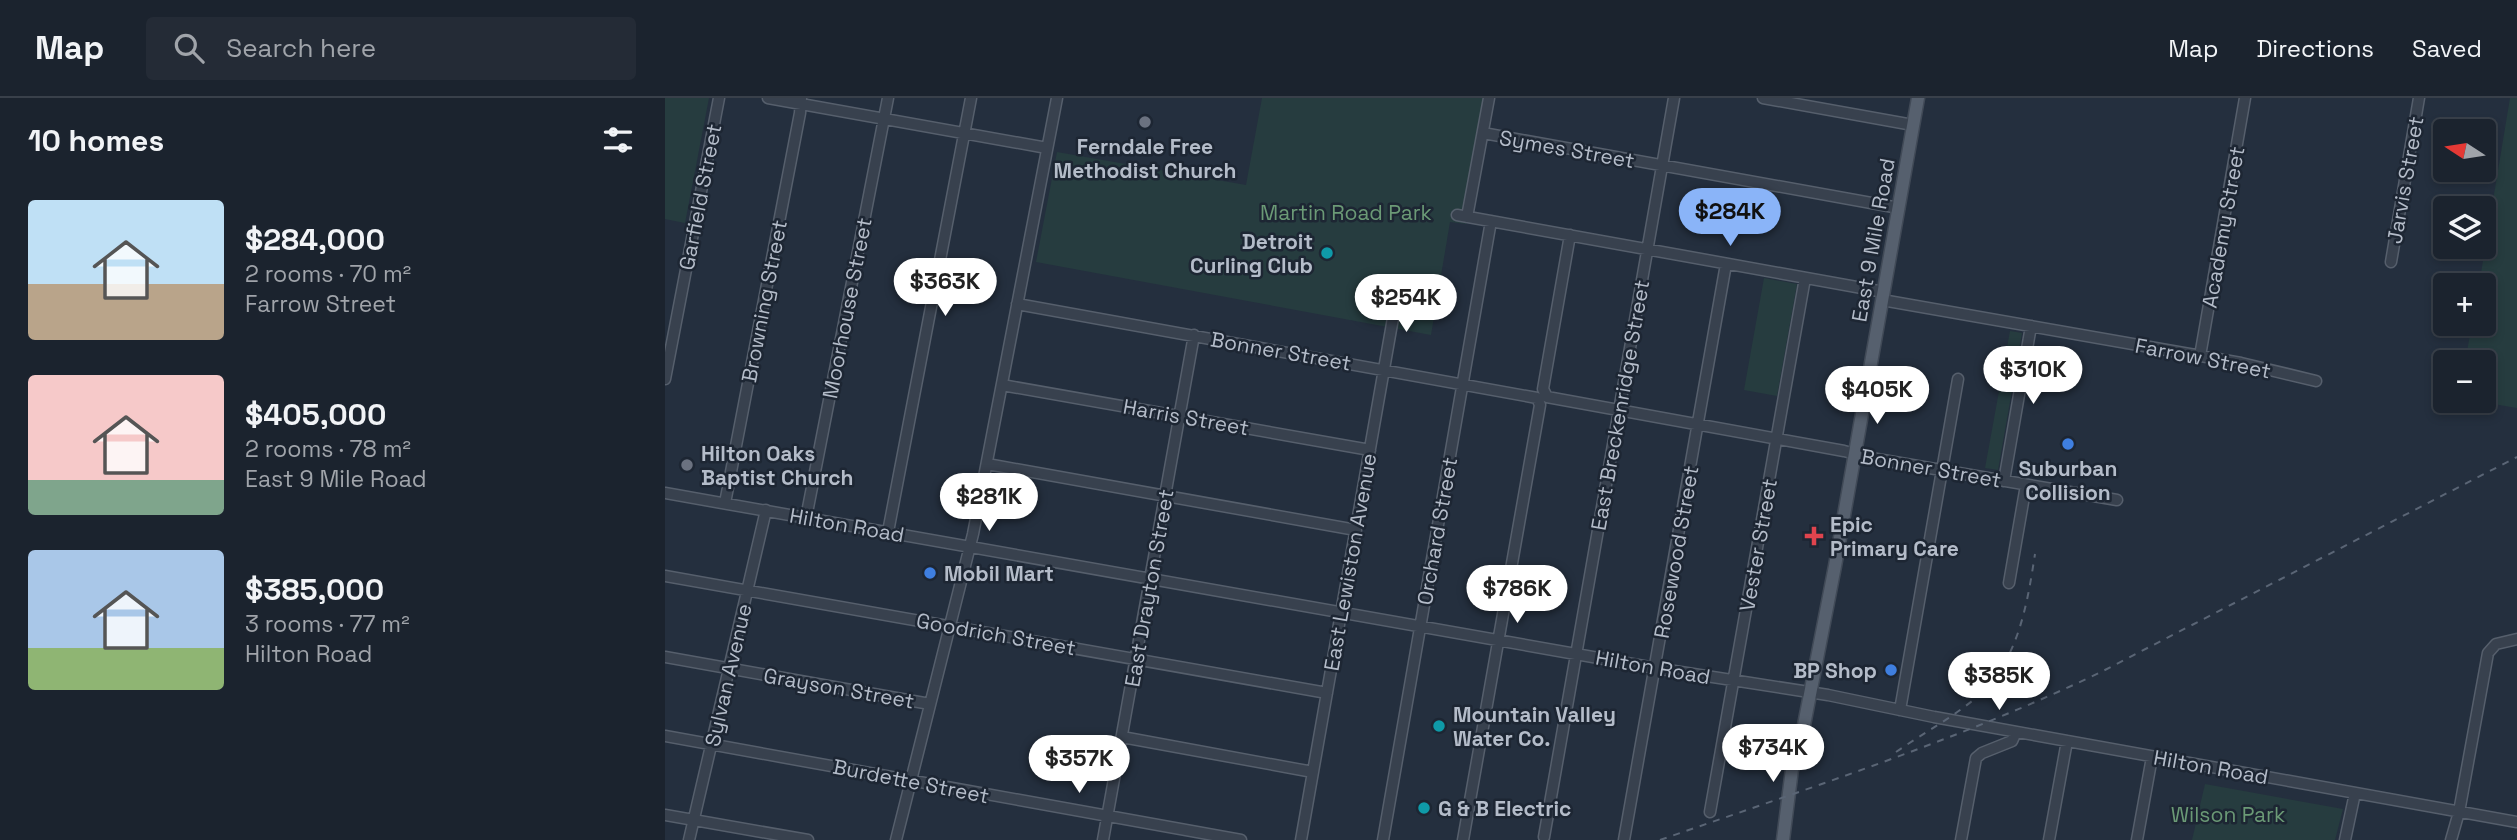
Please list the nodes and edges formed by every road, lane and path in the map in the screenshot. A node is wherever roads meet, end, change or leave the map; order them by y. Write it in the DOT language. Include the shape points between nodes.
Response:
graph roads {
  1 [pos="719,98"];
  2 [pos="768,98"];
  3 [pos="888,98"];
  4 [pos="971,98"];
  5 [pos="1057,98"];
  6 [pos="1489,98"];
  7 [pos="1674,98"];
  8 [pos="1763,98"];
  9 [pos="1918,98"];
  10 [pos="2245,98"];
  11 [pos="2419,98"];
  12 [pos="801,101"];
  13 [pos="884,119"];
  14 [pos="1913,125"];
  15 [pos="1483,133"];
  16 [pos="965,134"];
  17 [pos="1047,148"];
  18 [pos="1662,166"];
  19 [pos="1899,208"];
  20 [pos="1491,221"];
  21 [pos="1570,235"];
  22 [pos="1648,250"];
  23 [pos="2391,262"];
  24 [pos="1726,264"];
  25 [pos="1805,278"];
  26 [pos="1399,284"];
  27 [pos="1883,296"];
  28 [pos="1017,304"];
  29 [pos="2031,326"];
  30 [pos="1194,335"];
  31 [pos="2200,356"];
  32 [pos="1384,369"];
  33 [pos="665,379"];
  34 [pos="1958,379"];
  35 [pos="2316,381"];
  36 [pos="1462,383"];
  37 [pos="1002,385"];
  38 [pos="1619,411"];
  39 [pos="1180,417"];
  40 [pos="1698,425"];
  41 [pos="1776,439"];
  42 [pos="1370,450"];
  43 [pos="1855,454"];
  44 [pos="987,464"];
  45 [pos="1942,470"];
  46 [pos="2004,481"];
  47 [pos="2026,485"];
  48 [pos="665,493"];
  49 [pos="1166,496"];
  50 [pos="2117,500"];
  51 [pos="725,503"];
  52 [pos="766,510"];
  53 [pos="806,517"];
  54 [pos="1356,530"];
  55 [pos="888,532"];
  56 [pos="970,547"];
  57 [pos="665,576"];
  58 [pos="1151,578"];
  59 [pos="2009,583"];
  60 [pos="748,591"];
  61 [pos="1341,612"];
  62 [pos="950,626"];
  63 [pos="1420,626"];
  64 [pos="2517,639"];
  65 [pos="1498,640"];
  66 [pos="1577,653"];
  67 [pos="665,657"];
  68 [pos="1136,659"];
  69 [pos="729,668"];
  70 [pos="1655,668"];
  71 [pos="1734,681"];
  72 [pos="1811,692"];
  73 [pos="1327,693"];
  74 [pos="930,704"];
  75 [pos="1900,710"];
  76 [pos="2016,732"];
  77 [pos="665,736"];
  78 [pos="1122,737"];
  79 [pos="2067,741"];
  80 [pos="711,744"];
  81 [pos="2151,757"];
  82 [pos="1313,772"];
  83 [pos="911,780"];
  84 [pos="2355,793"];
  85 [pos="1710,812"];
  86 [pos="2459,812"];
  87 [pos="665,815"];
  88 [pos="1107,817"];
  89 [pos="694,820"];
  90 [pos="2517,822"];
  91 [pos="1544,836"];
  92 [pos="689,840"];
  93 [pos="808,840"];
  94 [pos="896,840"];
  95 [pos="1103,840"];
  96 [pos="1241,840"];
  97 [pos="1301,840"];
  98 [pos="1383,840"];
  99 [pos="1463,840"];
  100 [pos="1624,840"];
  101 [pos="1785,840"];
  102 [pos="1961,840"];
  103 [pos="2049,840"];
  104 [pos="2137,840"];
  105 [pos="2345,840"];
  106 [pos="2451,840"];
  1 -- 33 [label="street, Garfield Street"];
  2 -- 12 [label="street"];
  3 -- 13 [label="street, Moorhouse Street"];
  4 -- 16 [label="street"];
  5 -- 17 [label="street"];
  6 -- 15 [label="street"];
  7 -- 18 [label="street, East Breckenridge Street"];
  8 -- 14 [label="street"];
  9 -- 14 [label="main road, East 9 Mile Road"];
  10 -- 31 [label="street, Academy Street"];
  11 -- 23 [label="street, Jarvis Street"];
  12 -- 13 [label="street"];
  12 -- 51 [label="street, Browning Street"];
  13 -- 16 [label="street"];
  13 -- 53 [label="street, Moorhouse Street"];
  14 -- 19 [label="main road, East 9 Mile Road"];
  15 -- 18 [label="street, Symes Street"];
  15 -- 20 [label="street, Farrow Street" via="1462,216"];
  16 -- 17 [label="street"];
  16 -- 55 [label="street"];
  17 -- 28 [label="street"];
  18 -- 19 [label="street, Symes Street"];
  18 -- 22 [label="street, East Breckenridge Street"];
  19 -- 27 [label="main road, East 9 Mile Road"];
  20 -- 21 [label="street, Farrow Street"];
  20 -- 36 [label="street, Orchard Street"];
  21 -- 22 [label="street, Farrow Street"];
  21 -- 38 [label="street, Bonner Street" via="1543,392 1550,398"];
  22 -- 24 [label="street, Farrow Street"];
  22 -- 38 [label="street, East Breckenridge Street"];
  24 -- 25 [label="street, Farrow Street"];
  24 -- 40 [label="street, Rosewood Street"];
  25 -- 27 [label="street, Farrow Street"];
  25 -- 41 [label="street, Vester Street"];
  26 -- 32 [label="street, East Lewiston Avenue"];
  27 -- 29 [label="street, Farrow Street"];
  27 -- 43 [label="main road, East 9 Mile Road"];
  28 -- 30 [label="street, Bonner Street"];
  28 -- 37 [label="street"];
  29 -- 31 [label="street, Farrow Street"];
  29 -- 46 [label="street"];
  30 -- 32 [label="street, Bonner Street"];
  30 -- 39 [label="street, East Drayton Street"];
  31 -- 35 [label="street, Farrow Street"];
  32 -- 36 [label="street, Bonner Street"];
  32 -- 42 [label="street, East Lewiston Avenue"];
  34 -- 45 [label="street"];
  36 -- 63 [label="street, Orchard Street"];
  36 -- 65 [label="street, Bonner Street" via="1535,396 1540,405"];
  37 -- 39 [label="street, Harris Street"];
  37 -- 44 [label="street"];
  38 -- 40 [label="street, Bonner Street"];
  38 -- 66 [label="street, East Breckenridge Street"];
  39 -- 42 [label="street, Harris Street"];
  39 -- 49 [label="street, East Drayton Street"];
  40 -- 41 [label="street, Bonner Street"];
  40 -- 70 [label="street, Rosewood Street"];
  41 -- 43 [label="street, Bonner Street"];
  41 -- 71 [label="street, Vester Street"];
  42 -- 54 [label="street, East Lewiston Avenue"];
  43 -- 45 [label="street, Bonner Street"];
  43 -- 72 [label="main road, East 9 Mile Road"];
  44 -- 49 [label="street"];
  44 -- 56 [label="street"];
  45 -- 46 [label="street, Bonner Street"];
  45 -- 75 [label="street"];
  46 -- 47 [label="street, Bonner Street"];
  47 -- 50 [label="street, Bonner Street"];
  47 -- 59 [label="street"];
  48 -- 51 [label="street, Hilton Road"];
  49 -- 54 [label="street"];
  49 -- 58 [label="street, East Drayton Street"];
  51 -- 52 [label="street, Hilton Road"];
  52 -- 53 [label="street, Hilton Road"];
  52 -- 60 [label="street, Sylvan Avenue"];
  53 -- 55 [label="street, Hilton Road"];
  54 -- 61 [label="street, East Lewiston Avenue"];
  55 -- 56 [label="street, Hilton Road"];
  56 -- 58 [label="street, Hilton Road"];
  56 -- 62 [label="street"];
  57 -- 60 [label="street, Goodrich Street"];
  58 -- 61 [label="street, Hilton Road"];
  58 -- 68 [label="street, East Drayton Street"];
  60 -- 62 [label="street, Goodrich Street"];
  60 -- 69 [label="street, Sylvan Avenue"];
  61 -- 63 [label="street, Hilton Road"];
  61 -- 73 [label="street, East Lewiston Avenue"];
  62 -- 68 [label="street, Goodrich Street"];
  62 -- 74 [label="street"];
  63 -- 65 [label="street, Hilton Road"];
  63 -- 98 [label="street, Orchard Street"];
  64 -- 86 [label="street" via="2489,650"];
  65 -- 66 [label="street, Hilton Road"];
  65 -- 99 [label="street"];
  66 -- 70 [label="street, Hilton Road"];
  66 -- 91 [label="street, East Breckenridge Street"];
  67 -- 69 [label="street, Grayson Street"];
  68 -- 73 [label="street, Goodrich Street"];
  68 -- 78 [label="street, East Drayton Street"];
  69 -- 74 [label="street, Grayson Street"];
  69 -- 80 [label="street, Sylvan Avenue"];
  70 -- 71 [label="street, Hilton Road"];
  70 -- 100 [label="street, Rosewood Street"];
  71 -- 72 [label="street, Hilton Road"];
  71 -- 85 [label="street, Vester Street"];
  72 -- 75 [label="street, Hilton Road"];
  72 -- 101 [label="main road, East 9 Mile Road" via="1793,769"];
  73 -- 82 [label="street, East Lewiston Avenue"];
  74 -- 83 [label="street"];
  75 -- 76 [label="street, Hilton Road"];
  76 -- 79 [label="street, Hilton Road"];
  76 -- 102 [label="street" via="2012,741 1976,758"];
  77 -- 80 [label="street, Burdette Street"];
  78 -- 82 [label="street"];
  78 -- 88 [label="street, East Drayton Street"];
  79 -- 81 [label="street, Hilton Road"];
  79 -- 103 [label="street"];
  80 -- 83 [label="street, Burdette Street"];
  80 -- 89 [label="street, Sylvan Avenue"];
  81 -- 84 [label="street, Hilton Road"];
  81 -- 104 [label="street"];
  82 -- 97 [label="street, East Lewiston Avenue"];
  83 -- 88 [label="street, Burdette Street"];
  83 -- 94 [label="street"];
  84 -- 86 [label="street, Hilton Road"];
  84 -- 105 [label="street"];
  86 -- 90 [label="street, Hilton Road"];
  86 -- 106 [label="street"];
  87 -- 89 [label="street"];
  88 -- 95 [label="street, East Drayton Street"];
  88 -- 96 [label="street, Burdette Street"];
  89 -- 92 [label="street, Sylvan Avenue"];
  89 -- 93 [label="street"];
}
